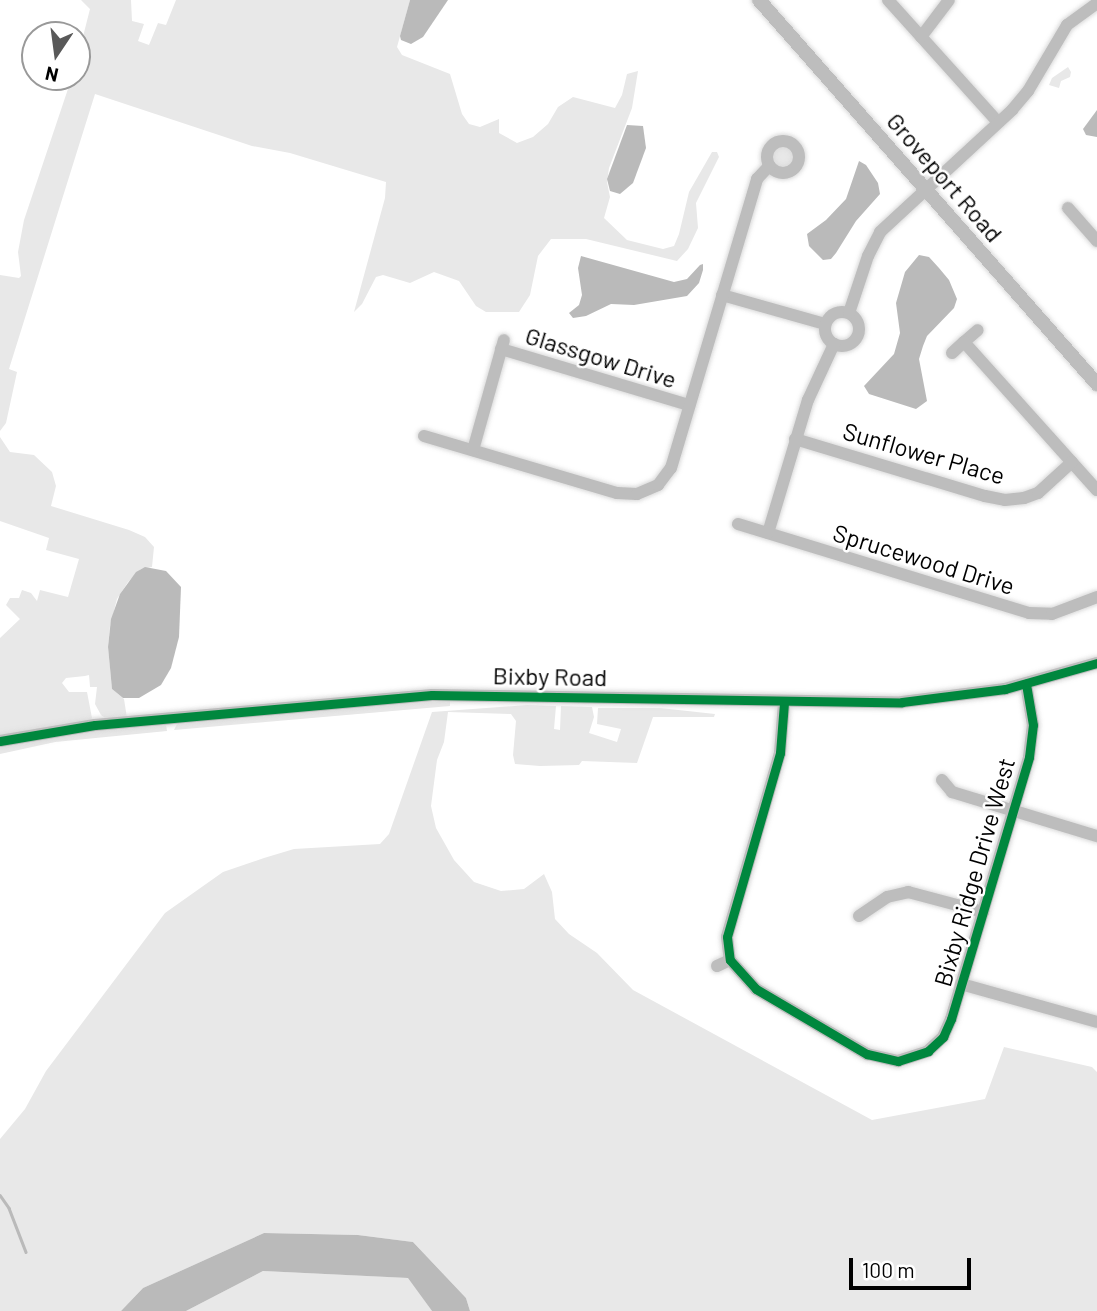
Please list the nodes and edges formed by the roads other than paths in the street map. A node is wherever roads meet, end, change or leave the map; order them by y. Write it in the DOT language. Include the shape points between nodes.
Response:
graph roads {
  1 [pos="759,0"];
  2 [pos="888,0"];
  3 [pos="949,0"];
  4 [pos="1097,3"];
  5 [pos="921,37"];
  6 [pos="998,122"];
  7 [pos="769,166"];
  8 [pos="926,191"];
  9 [pos="1068,208"];
  10 [pos="1097,241"];
  11 [pos="722,295"];
  12 [pos="849,313"];
  13 [pos="825,324"];
  14 [pos="978,330"];
  15 [pos="964,342"];
  16 [pos="834,344"];
  17 [pos="952,353"];
  18 [pos="1094,375"];
  19 [pos="689,405"];
  20 [pos="424,436"];
  21 [pos="795,439"];
  22 [pos="473,450"];
  23 [pos="1072,462"];
  24 [pos="1097,491"];
  25 [pos="738,524"];
  26 [pos="768,533"];
  27 [pos="1097,597"];
  28 [pos="1097,663"];
  29 [pos="1026,684"];
  30 [pos="784,703"];
  31 [pos="0,741"];
  32 [pos="942,780"];
  33 [pos="1013,811"];
  34 [pos="1097,836"];
  35 [pos="983,912"];
  36 [pos="859,916"];
  37 [pos="730,960"];
  38 [pos="717,966"];
  39 [pos="961,984"];
  40 [pos="1097,1023"];
  41 [pos="930,1049"];
  42 [pos="938,1060"];
  1 -- 8 [label="main road, Groveport Road"];
  2 -- 5 [label="street"];
  3 -- 5 [label="street"];
  4 -- 6 [label="street" via="1067,25 1028,91"];
  5 -- 6 [label="street"];
  6 -- 8 [label="street"];
  7 -- 11 [label="street" via="758,178"];
  8 -- 12 [label="street" via="880,232 867,256"];
  8 -- 18 [label="main road, Groveport Road"];
  9 -- 10 [label="street"];
  11 -- 13 [label="street"];
  11 -- 19 [label="street"];
  12 -- 13 [label="street" via="837,312"];
  12 -- 16 [label="street" via="859,325 857,336 850,344"];
  13 -- 16 [label="street" via="826,336"];
  14 -- 15 [label="street"];
  15 -- 17 [label="street"];
  15 -- 23 [label="street"];
  16 -- 21 [label="street"];
  19 -- 22 [label="street" via="667,476 637,494 617,493"];
  19 -- 22 [label="street, Glassgow Drive" via="503,345"];
  20 -- 22 [label="street"];
  21 -- 23 [label="street, Sunflower Place" via="1005,500 1038,493"];
  21 -- 26 [label="street"];
  23 -- 24 [label="street"];
  25 -- 26 [label="street, Sprucewood Drive"];
  26 -- 27 [label="street, Sprucewood Drive" via="1029,613 1052,614"];
  28 -- 29 [label="street, Bixby Road"];
  29 -- 30 [label="street, Bixby Road" via="911,702"];
  29 -- 33 [label="street, Bixby Ridge Drive West" via="1031,743"];
  30 -- 31 [label="street, Bixby Road" via="432,695 95,725"];
  30 -- 37 [label="street" via="780,753 727,937"];
  32 -- 33 [label="street" via="952,792"];
  33 -- 34 [label="street"];
  33 -- 35 [label="street, Bixby Ridge Drive West"];
  35 -- 36 [label="street" via="908,892 887,897"];
  35 -- 39 [label="street, Bixby Ridge Drive West"];
  37 -- 38 [label="street"];
  37 -- 41 [label="street, Bixby Ridge Drive West" via="756,989 867,1054 890,1061"];
  39 -- 40 [label="street"];
  39 -- 41 [label="street, Bixby Ridge Drive West" via="947,1028"];
  41 -- 42 [label="street"];
}
